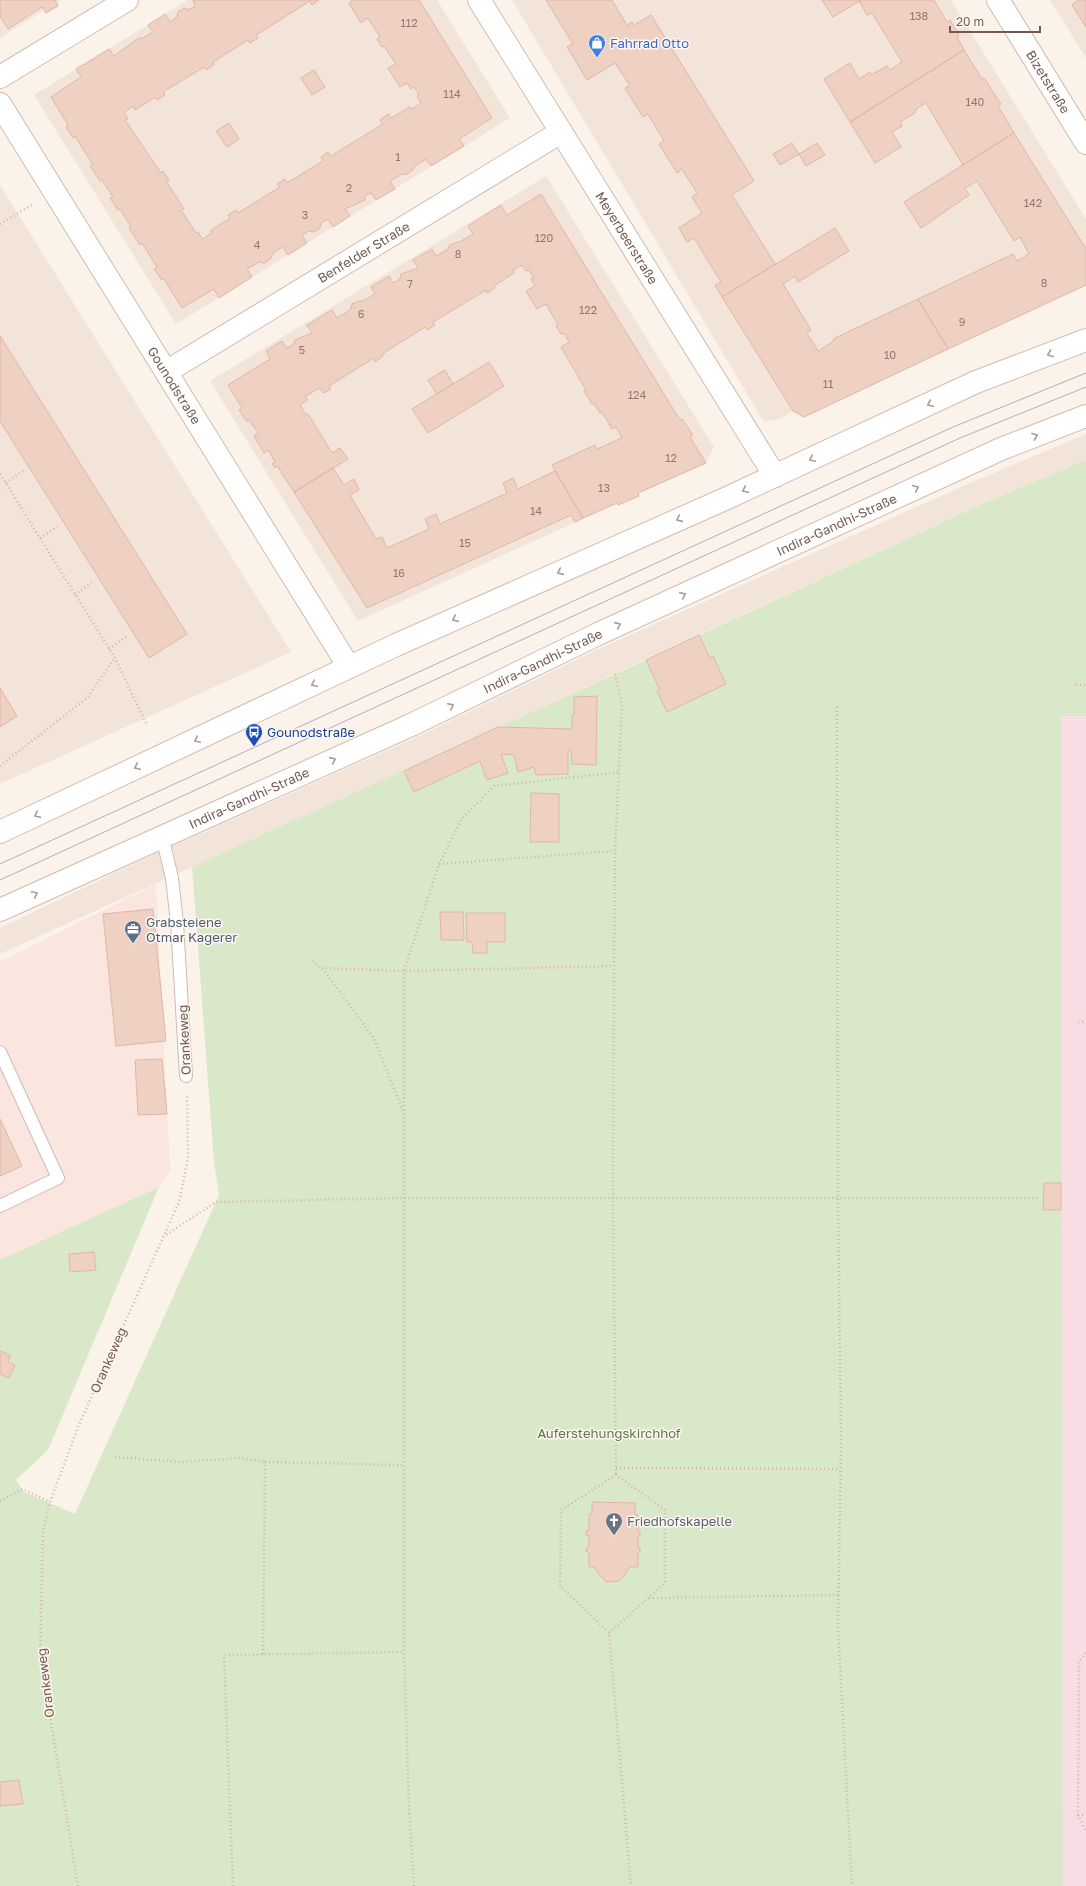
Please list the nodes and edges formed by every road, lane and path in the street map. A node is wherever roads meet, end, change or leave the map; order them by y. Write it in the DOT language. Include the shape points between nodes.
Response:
graph roads {
  1 [pos="127,0"];
  2 [pos="479,0"];
  3 [pos="998,0"];
  4 [pos="0,77"];
  5 [pos="0,104"];
  6 [pos="561,132"];
  7 [pos="1086,143"];
  8 [pos="54,191"];
  9 [pos="0,224"];
  10 [pos="1086,340"];
  11 [pos="166,372"];
  12 [pos="1086,416"];
  13 [pos="24,470"];
  14 [pos="0,474"];
  15 [pos="775,476"];
  16 [pos="6,483"];
  17 [pos="57,527"];
  18 [pos="40,538"];
  19 [pos="92,582"];
  20 [pos="75,594"];
  21 [pos="128,635"];
  22 [pos="109,649"];
  23 [pos="114,658"];
  24 [pos="349,667"];
  25 [pos="615,674"];
  26 [pos="1076,685"];
  27 [pos="1086,685"];
  28 [pos="837,708"];
  29 [pos="146,724"];
  30 [pos="0,766"];
  31 [pos="620,772"];
  32 [pos="0,832"];
  33 [pos="162,836"];
  34 [pos="615,851"];
  35 [pos="439,864"];
  36 [pos="0,910"];
  37 [pos="313,961"];
  38 [pos="614,966"];
  39 [pos="322,968"];
  40 [pos="404,971"];
  41 [pos="1078,1022"];
  42 [pos="1086,1022"];
  43 [pos="0,1052"];
  44 [pos="186,1076"];
  45 [pos="405,1115"];
  46 [pos="405,1198"];
  47 [pos="838,1198"];
  48 [pos="1038,1198"];
  49 [pos="613,1199"];
  50 [pos="0,1206"];
  51 [pos="163,1237"];
  52 [pos="115,1456"];
  53 [pos="265,1462"];
  54 [pos="405,1465"];
  55 [pos="616,1468"];
  56 [pos="840,1469"];
  57 [pos="616,1475"];
  58 [pos="0,1500"];
  59 [pos="50,1502"];
  60 [pos="839,1595"];
  61 [pos="648,1598"];
  62 [pos="609,1633"];
  63 [pos="404,1652"];
  64 [pos="1086,1653"];
  65 [pos="263,1654"];
  66 [pos="1078,1815"];
  67 [pos="1086,1815"];
  68 [pos="1086,1832"];
  69 [pos="78,1886"];
  70 [pos="233,1886"];
  71 [pos="414,1886"];
  72 [pos="631,1886"];
  73 [pos="852,1886"];
  1 -- 4 [label="main road"];
  2 -- 6 [label="main road, Meyerbeerstraße"];
  3 -- 7 [label="main road, Bizetstraße"];
  5 -- 8 [label="main road, Gounodstraße"];
  6 -- 11 [label="main road, Benfelder Straße"];
  6 -- 15 [label="main road, Meyerbeerstraße"];
  8 -- 9 [label="path"];
  8 -- 11 [label="main road, Gounodstraße"];
  10 -- 15 [label="main road, one-way" via="976,382"];
  11 -- 24 [label="main road, Gounodstraße"];
  33 -- 12 [label="main road, Indira-Gandhi-Straße, one-way" via="411,725 598,634 1001,449"];
  13 -- 16 [label="path"];
  14 -- 16 [label="path"];
  15 -- 24 [label="main road, one-way"];
  16 -- 18 [label="path"];
  17 -- 18 [label="path"];
  18 -- 20 [label="path"];
  19 -- 20 [label="path"];
  20 -- 22 [label="path"];
  21 -- 22 [label="path"];
  22 -- 23 [label="path"];
  23 -- 29 [label="path"];
  23 -- 30 [label="path" via="87,698"];
  24 -- 32 [label="main road, one-way"];
  25 -- 31 [label="path" via="622,703"];
  26 -- 27 [label="path"];
  28 -- 47 [label="path"];
  31 -- 34 [label="path"];
  31 -- 35 [label="path" via="494,786 460,820"];
  36 -- 33 [label="main road, Indira-Gandhi-Straße, one-way"];
  33 -- 44 [label="lane, Orankeweg" via="176,908"];
  34 -- 35 [label="path"];
  34 -- 38 [label="path"];
  35 -- 40 [label="path"];
  37 -- 39 [label="path"];
  38 -- 40 [label="path"];
  38 -- 49 [label="path"];
  39 -- 40 [label="path"];
  39 -- 45 [label="path" via="373,1037"];
  40 -- 45 [label="path"];
  41 -- 42 [label="path"];
  43 -- 50 [label="lane" via="58,1178"];
  44 -- 51 [label="path, Orankeweg" via="188,1158 179,1202"];
  45 -- 46 [label="path"];
  46 -- 49 [label="path"];
  46 -- 51 [label="path" via="216,1202"];
  46 -- 54 [label="path"];
  47 -- 48 [label="path"];
  47 -- 49 [label="path"];
  47 -- 56 [label="path"];
  49 -- 55 [label="path"];
  51 -- 59 [label="path, Orankeweg" via="78,1426"];
  52 -- 53 [label="path" via="182,1462 241,1458"];
  53 -- 54 [label="path"];
  53 -- 65 [label="path"];
  54 -- 63 [label="path"];
  55 -- 56 [label="path"];
  55 -- 57 [label="path"];
  56 -- 60 [label="path"];
  57 -- 61 [label="path" via="665,1510 665,1583"];
  57 -- 62 [label="path" via="561,1510 560,1586"];
  58 -- 59 [label="path" via="22,1488"];
  59 -- 69 [label="path, Orankeweg" via="43,1530 40,1656"];
  60 -- 61 [label="path"];
  60 -- 73 [label="path" via="839,1664"];
  61 -- 62 [label="path"];
  62 -- 72 [label="path"];
  63 -- 65 [label="path"];
  63 -- 71 [label="path"];
  64 -- 66 [label="path" via="1079,1661"];
  65 -- 70 [label="path" via="224,1655"];
  66 -- 67 [label="path"];
  66 -- 68 [label="path"];
}
